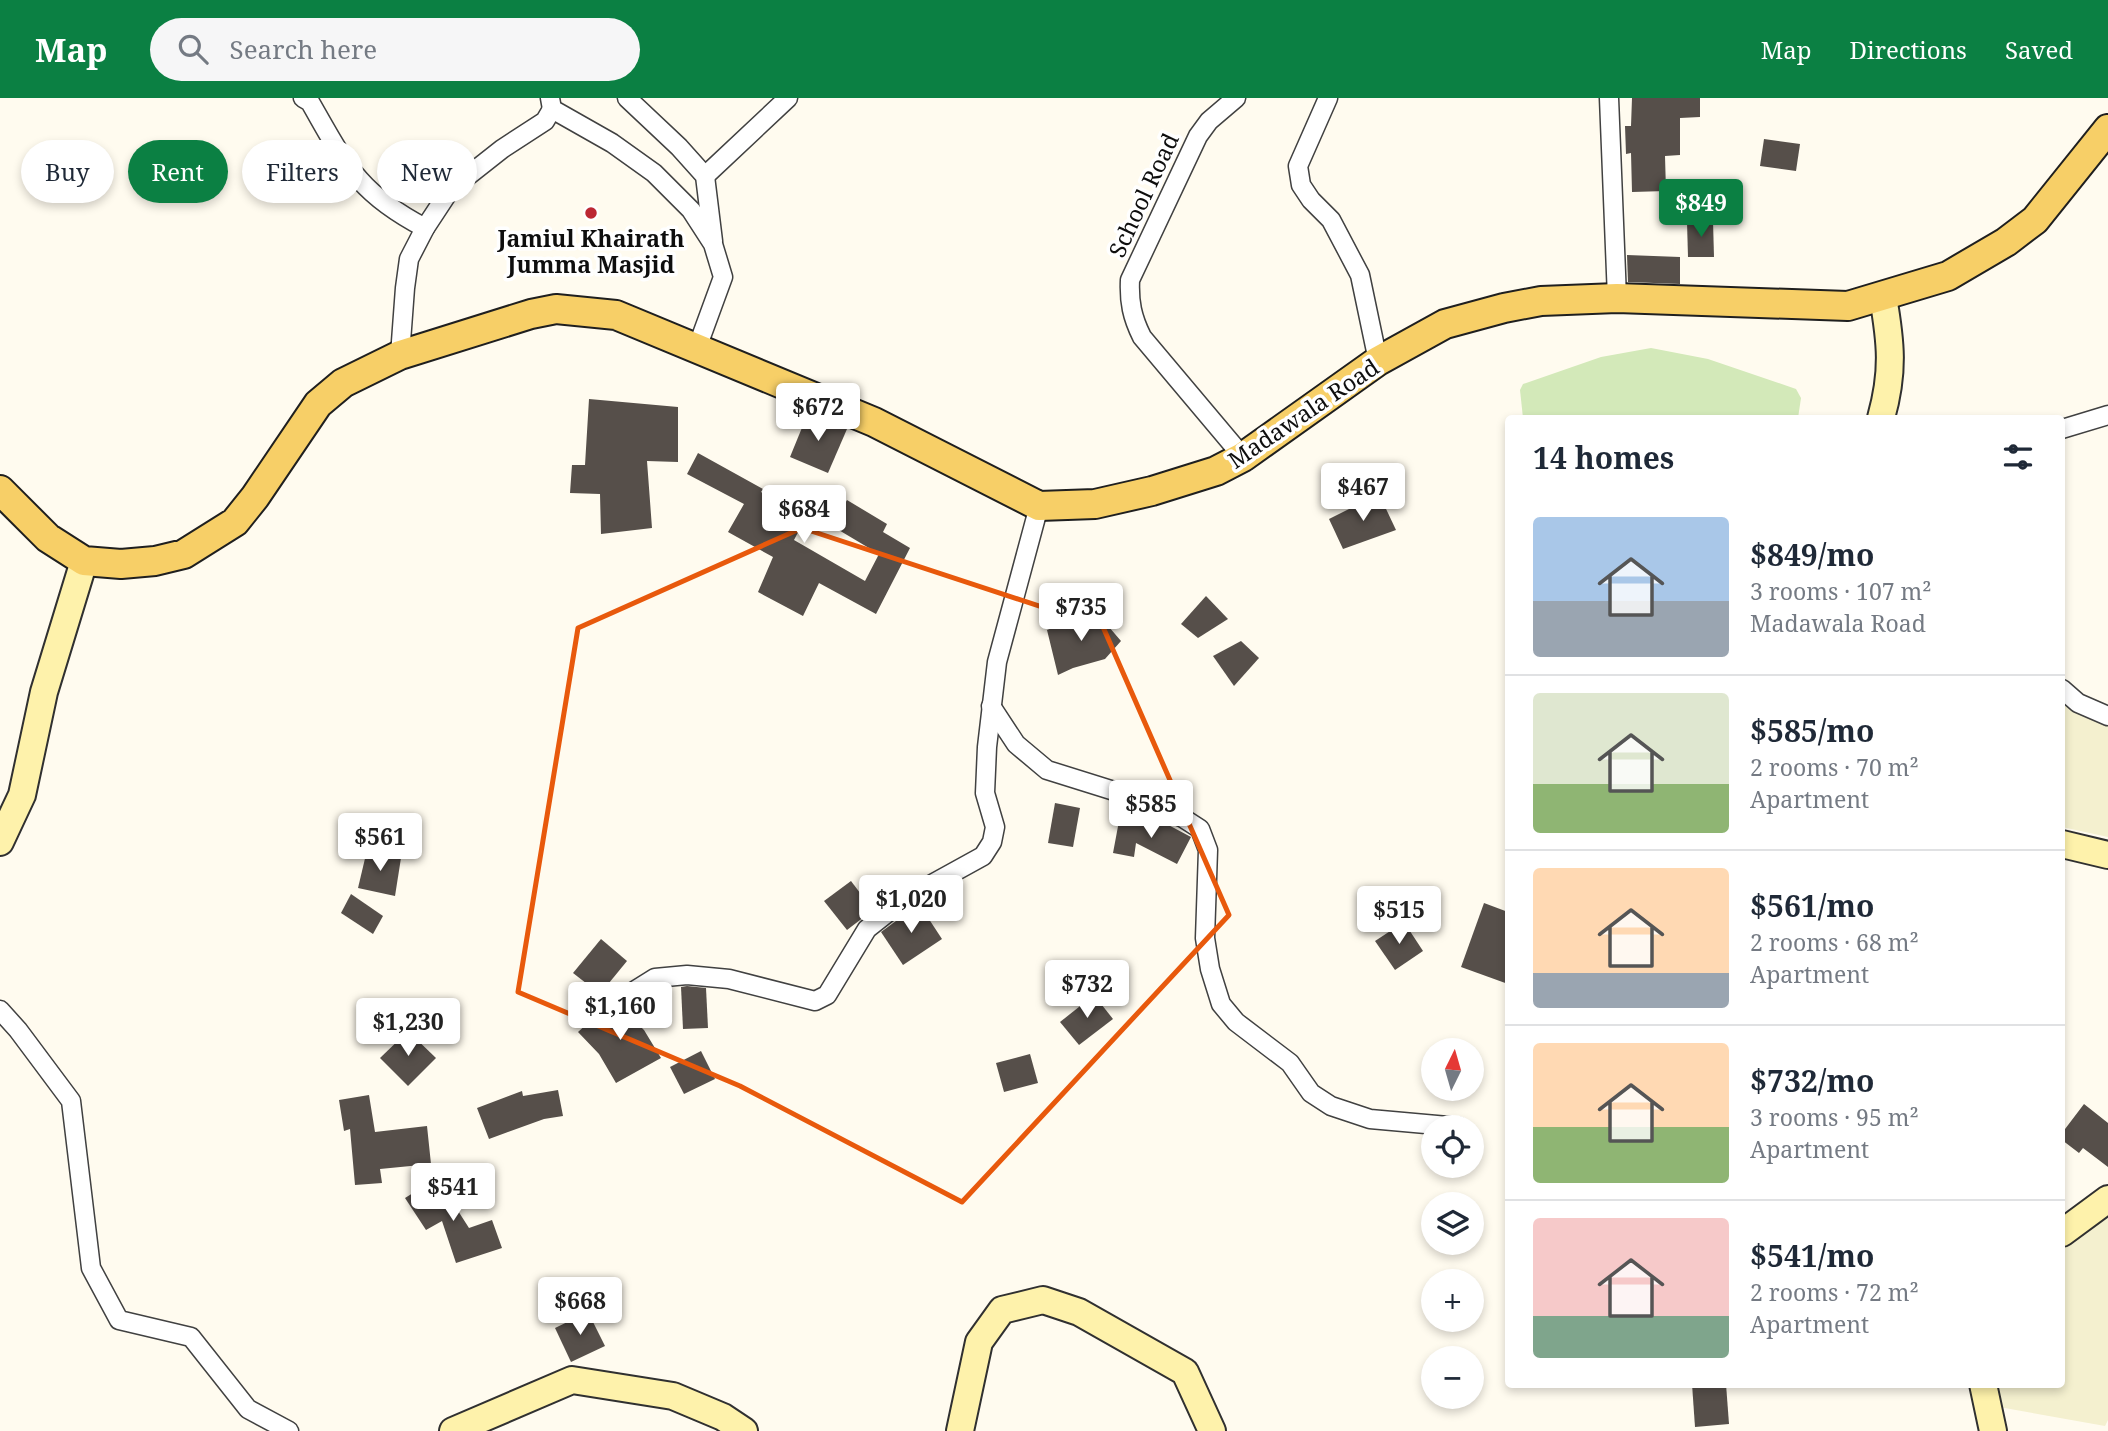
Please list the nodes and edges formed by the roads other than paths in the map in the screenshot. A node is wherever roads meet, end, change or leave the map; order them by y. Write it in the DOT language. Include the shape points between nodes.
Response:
graph roads {
  1 [pos="303,98"];
  2 [pos="627,98"];
  3 [pos="788,98"];
  4 [pos="1236,98"];
  5 [pos="1328,98"];
  6 [pos="1609,98"];
  7 [pos="551,103"];
  8 [pos="2108,129"];
  9 [pos="705,176"];
  10 [pos="425,228"];
  11 [pos="713,244"];
  12 [pos="1883,297"];
  13 [pos="1617,298"];
  14 [pos="697,348"];
  15 [pos="400,355"];
  16 [pos="1378,361"];
  17 [pos="1882,415"];
  18 [pos="2108,415"];
  19 [pos="2065,428"];
  20 [pos="1242,457"];
  21 [pos="0,490"];
  22 [pos="1039,506"];
  23 [pos="84,561"];
  24 [pos="2065,692"];
  25 [pos="991,706"];
  26 [pos="2108,716"];
  27 [pos="0,842"];
  28 [pos="2065,845"];
  29 [pos="2108,855"];
  30 [pos="624,998"];
  31 [pos="0,1010"];
  32 [pos="1421,1124"];
  33 [pos="2108,1199"];
  34 [pos="2065,1231"];
  35 [pos="1984,1388"];
  36 [pos="289,1431"];
  37 [pos="453,1431"];
  38 [pos="744,1431"];
  39 [pos="960,1431"];
  40 [pos="1212,1431"];
  41 [pos="1993,1431"];
  1 -- 10 [label="street" via="310,102 356,179 394,212"];
  2 -- 9 [label="street"];
  3 -- 9 [label="street"];
  4 -- 20 [label="street, School Road" via="1214,115 1198,136 1130,280 1129,301 1142,337"];
  5 -- 16 [label="street" via="1298,166 1301,185 1331,220 1360,275"];
  6 -- 13 [label="street"];
  7 -- 10 [label="street" via="545,121 450,190"];
  7 -- 11 [label="street" via="654,173 691,211"];
  8 -- 12 [label="main road, Madawala Road" via="2035,220 2006,242 1948,276"];
  9 -- 11 [label="street"];
  10 -- 15 [label="street" via="410,259"];
  11 -- 14 [label="street" via="723,276"];
  12 -- 13 [label="main road, Madawala Road" via="1848,306 1814,307"];
  12 -- 17 [label="street" via="1892,350"];
  13 -- 16 [label="main road, Madawala Road" via="1553,300 1504,308 1445,324"];
  14 -- 15 [label="main road, Madawala Road" via="616,315 556,309"];
  14 -- 22 [label="main road, Madawala Road" via="874,422"];
  15 -- 23 [label="main road, Madawala Road" via="343,383 318,404 235,522 184,554 121,564"];
  16 -- 20 [label="main road, Madawala Road"];
  18 -- 19 [label="street"];
  20 -- 22 [label="main road, Madawala Road" via="1216,471 1152,491 1095,504"];
  21 -- 23 [label="main road, Madawala Road" via="48,538"];
  22 -- 25 [label="street" via="997,663"];
  23 -- 27 [label="street" via="44,692 22,795"];
  24 -- 26 [label="street"];
  25 -- 30 [label="street" via="985,793 995,827 992,842 983,856 905,899 867,929 827,995 815,1001 729,979 688,975 654,978"];
  25 -- 32 [label="street" via="1016,744 1047,770 1143,800 1183,817 1200,830 1208,850 1205,938 1221,1004 1236,1022 1278,1051 1311,1093 1331,1106 1370,1119"];
  28 -- 29 [label="street"];
  31 -- 36 [label="street" via="71,1101 91,1268 119,1320 191,1337 248,1409"];
  33 -- 34 [label="street"];
  35 -- 41 [label="street"];
  37 -- 38 [label="street" via="572,1380 673,1396"];
  39 -- 40 [label="street" via="979,1342 1002,1310 1043,1300 1079,1312 1185,1372"];
}
